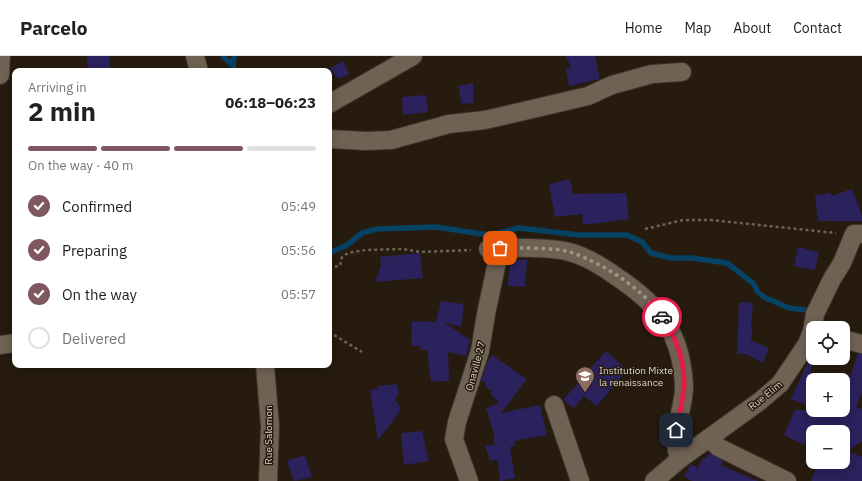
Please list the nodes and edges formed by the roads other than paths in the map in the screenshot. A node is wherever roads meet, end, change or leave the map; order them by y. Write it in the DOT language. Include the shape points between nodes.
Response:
graph roads {
  1 [pos="1,56"];
  2 [pos="195,56"];
  3 [pos="413,56"];
  4 [pos="198,68"];
  5 [pos="682,72"];
  6 [pos="0,75"];
  7 [pos="332,102"];
  8 [pos="332,139"];
  9 [pos="858,234"];
  10 [pos="814,321"];
  11 [pos="850,341"];
  12 [pos="12,344"];
  13 [pos="806,344"];
  14 [pos="862,344"];
  15 [pos="0,345"];
  16 [pos="265,368"];
  17 [pos="554,405"];
  18 [pos="709,438"];
  19 [pos="680,459"];
  20 [pos="268,481"];
  21 [pos="469,481"];
  22 [pos="580,481"];
  23 [pos="654,481"];
  24 [pos="787,481"];
  1 -- 6 [label="street"];
  2 -- 4 [label="street"];
  3 -- 7 [label="street"];
  5 -- 8 [label="street" via="652,74 612,85 588,96 485,120 449,124 391,140 366,142"];
  9 -- 10 [label="street, Rue Elim" via="832,279"];
  11 -- 14 [label="street"];
  12 -- 15 [label="street"];
  13 -- 18 [label="street, Rue Elim" via="780,384"];
  16 -- 20 [label="street, Rue Salomon" via="270,426"];
  17 -- 22 [label="street"];
  18 -- 19 [label="street, Rue Elim"];
  18 -- 24 [label="street" via="718,447"];
  19 -- 21 [label="street, Onaville 27" via="675,449 684,387 682,364 667,323 654,306 642,294 604,267 569,252 494,248 480,351 454,439"];
  19 -- 23 [label="street, Rue Elim"];
}
